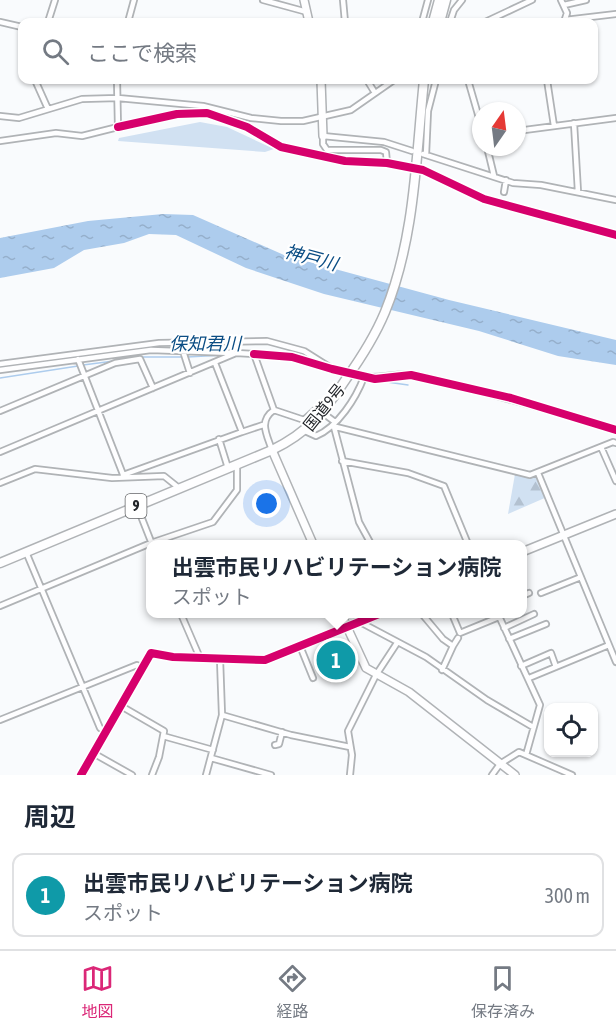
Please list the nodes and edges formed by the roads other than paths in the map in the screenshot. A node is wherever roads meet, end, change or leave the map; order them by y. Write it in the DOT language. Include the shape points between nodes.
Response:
graph roads {
  1 [pos="55,0"];
  2 [pos="134,0"];
  3 [pos="263,0"];
  4 [pos="304,0"];
  5 [pos="343,0"];
  6 [pos="428,0"];
  7 [pos="446,0"];
  8 [pos="462,0"];
  9 [pos="532,0"];
  10 [pos="586,0"];
  11 [pos="562,3"];
  12 [pos="438,5"];
  13 [pos="306,12"];
  14 [pos="424,12"];
  15 [pos="616,14"];
  16 [pos="49,18"];
  17 [pos="129,18"];
  18 [pos="308,18"];
  19 [pos="345,18"];
  20 [pos="423,18"];
  21 [pos="441,18"];
  22 [pos="451,18"];
  23 [pos="494,18"];
  24 [pos="566,18"];
  25 [pos="587,18"];
  26 [pos="0,21"];
  27 [pos="18,26"];
  28 [pos="37,84"];
  29 [pos="117,84"];
  30 [pos="321,84"];
  31 [pos="369,84"];
  32 [pos="388,84"];
  33 [pos="424,84"];
  34 [pos="435,84"];
  35 [pos="469,84"];
  36 [pos="548,84"];
  37 [pos="375,93"];
  38 [pos="118,98"];
  39 [pos="474,102"];
  40 [pos="48,109"];
  41 [pos="0,116"];
  42 [pos="323,118"];
  43 [pos="616,118"];
  44 [pos="574,123"];
  45 [pos="554,126"];
  46 [pos="118,127"];
  47 [pos="526,129"];
  48 [pos="323,136"];
  49 [pos="0,141"];
  50 [pos="412,151"];
  51 [pos="489,156"];
  52 [pos="387,163"];
  53 [pos="409,168"];
  54 [pos="423,170"];
  55 [pos="494,176"];
  56 [pos="507,180"];
  57 [pos="504,192"];
  58 [pos="578,192"];
  59 [pos="616,200"];
  60 [pos="616,235"];
  61 [pos="183,351"];
  62 [pos="236,353"];
  63 [pos="254,354"];
  64 [pos="78,359"];
  65 [pos="215,363"];
  66 [pos="0,364"];
  67 [pos="0,370"];
  68 [pos="334,370"];
  69 [pos="344,372"];
  70 [pos="190,373"];
  71 [pos="84,376"];
  72 [pos="153,388"];
  73 [pos="96,410"];
  74 [pos="274,410"];
  75 [pos="0,411"];
  76 [pos="320,411"];
  77 [pos="327,416"];
  78 [pos="263,425"];
  79 [pos="334,425"];
  80 [pos="616,430"];
  81 [pos="305,431"];
  82 [pos="242,432"];
  83 [pos="219,439"];
  84 [pos="616,443"];
  85 [pos="601,447"];
  86 [pos="272,450"];
  87 [pos="0,452"];
  88 [pos="342,461"];
  89 [pos="233,466"];
  90 [pos="538,473"];
  91 [pos="124,477"];
  92 [pos="616,481"];
  93 [pos="0,483"];
  94 [pos="178,488"];
  95 [pos="137,506"];
  96 [pos="616,514"];
  97 [pos="564,535"];
  98 [pos="150,540"];
  99 [pos="163,540"];
  100 [pos="311,540"];
  101 [pos="368,540"];
  102 [pos="466,540"];
  103 [pos="146,546"];
  104 [pos="527,550"];
  105 [pos="26,552"];
  106 [pos="0,563"];
  107 [pos="581,577"];
  108 [pos="41,589"];
  109 [pos="541,592"];
  110 [pos="0,606"];
  111 [pos="534,614"];
  112 [pos="527,617"];
  113 [pos="183,618"];
  114 [pos="343,618"];
  115 [pos="362,618"];
  116 [pos="370,618"];
  117 [pos="425,618"];
  118 [pos="454,618"];
  119 [pos="492,618"];
  120 [pos="499,618"];
  121 [pos="525,618"];
  122 [pos="360,622"];
  123 [pos="546,624"];
  124 [pos="346,627"];
  125 [pos="504,628"];
  126 [pos="458,638"];
  127 [pos="509,639"];
  128 [pos="397,643"];
  129 [pos="609,645"];
  130 [pos="300,646"];
  131 [pos="453,646"];
  132 [pos="200,658"];
  133 [pos="220,659"];
  134 [pos="616,662"];
  135 [pos="521,666"];
  136 [pos="556,667"];
  137 [pos="143,668"];
  138 [pos="442,670"];
  139 [pos="376,675"];
  140 [pos="313,678"];
  141 [pos="529,678"];
  142 [pos="84,688"];
  143 [pos="121,706"];
  144 [pos="222,715"];
  145 [pos="0,720"];
  146 [pos="533,727"];
  147 [pos="105,731"];
  148 [pos="282,732"];
  149 [pos="163,736"];
  150 [pos="275,746"];
  151 [pos="350,747"];
  152 [pos="213,750"];
  153 [pos="93,753"];
  154 [pos="526,755"];
  155 [pos="211,758"];
  156 [pos="500,764"];
  157 [pos="81,775"];
  158 [pos="132,775"];
  159 [pos="152,775"];
  160 [pos="206,775"];
  161 [pos="271,775"];
  162 [pos="350,775"];
  163 [pos="492,775"];
  164 [pos="515,775"];
  165 [pos="573,775"];
  1 -- 16 [label="street"];
  2 -- 17 [label="street"];
  3 -- 13 [label="street"];
  4 -- 13 [label="street"];
  5 -- 19 [label="street"];
  6 -- 14 [label="street"];
  7 -- 21 [label="highway"];
  8 -- 22 [label="street"];
  9 -- 23 [label="street"];
  10 -- 11 [label="street"];
  11 -- 24 [label="street"];
  12 -- 14 [label="street"];
  13 -- 18 [label="street"];
  14 -- 20 [label="street"];
  15 -- 25 [label="street"];
  26 -- 27 [label="street"];
  28 -- 40 [label="street"];
  29 -- 38 [label="street"];
  30 -- 42 [label="street"];
  31 -- 37 [label="street"];
  32 -- 37 [label="street"];
  33 -- 81 [label="highway, 国道9号 / 9" via="413,189 397,278 385,314 330,403"];
  34 -- 55 [label="street" via="424,155"];
  35 -- 39 [label="street"];
  36 -- 45 [label="street"];
  37 -- 42 [label="street" via="351,110"];
  38 -- 40 [label="street" via="82,99"];
  38 -- 42 [label="street" via="203,106 281,121"];
  38 -- 46 [label="street"];
  40 -- 41 [label="street" via="19,118"];
  42 -- 48 [label="street"];
  43 -- 44 [label="street"];
  44 -- 45 [label="street"];
  44 -- 58 [label="street"];
  45 -- 47 [label="street"];
  46 -- 49 [label="street" via="82,135 56,133"];
  46 -- 52 [label="street" via="177,114 207,113 247,127 280,147 345,161"];
  48 -- 50 [label="street" via="384,142"];
  48 -- 52 [label="street" via="327,150 381,150 386,152"];
  51 -- 55 [label="street"];
  52 -- 53 [label="street"];
  54 -- 60 [label="street" via="484,199"];
  55 -- 56 [label="street"];
  56 -- 57 [label="street"];
  56 -- 58 [label="street"];
  58 -- 59 [label="street"];
  61 -- 62 [label="street"];
  61 -- 64 [label="street" via="151,350"];
  61 -- 70 [label="street"];
  62 -- 63 [label="street"];
  62 -- 65 [label="street"];
  63 -- 68 [label="street" via="292,357"];
  63 -- 74 [label="street"];
  64 -- 67 [label="street"];
  64 -- 71 [label="street"];
  65 -- 70 [label="street"];
  65 -- 82 [label="street"];
  66 -- 68 [label="street" via="159,343 267,341 304,351"];
  68 -- 69 [label="street"];
  70 -- 72 [label="street"];
  71 -- 72 [label="street" via="116,363 140,359"];
  71 -- 73 [label="street"];
  71 -- 75 [label="street"];
  72 -- 73 [label="street"];
  73 -- 87 [label="street"];
  73 -- 91 [label="street"];
  74 -- 76 [label="street" via="304,420 315,410"];
  74 -- 78 [label="street"];
  77 -- 79 [label="street"];
  78 -- 82 [label="street"];
  78 -- 86 [label="street"];
  79 -- 80 [label="street" via="352,401 362,376 375,379 411,375 511,398"];
  79 -- 81 [label="street" via="316,436"];
  79 -- 88 [label="street"];
  79 -- 90 [label="street" via="449,457 530,475"];
  81 -- 86 [label="highway, 国道9号 / 9"];
  82 -- 83 [label="street"];
  83 -- 89 [label="street"];
  83 -- 91 [label="street"];
  84 -- 85 [label="street"];
  85 -- 90 [label="street"];
  85 -- 92 [label="street"];
  86 -- 89 [label="highway, 国道9号 / 9"];
  86 -- 100 [label="street"];
  88 -- 101 [label="street"];
  88 -- 102 [label="street" via="408,473 444,486"];
  89 -- 94 [label="highway, 国道9号 / 9"];
  89 -- 99 [label="street" via="237,490 213,522"];
  90 -- 97 [label="street"];
  91 -- 93 [label="street" via="34,469"];
  91 -- 94 [label="street" via="164,476"];
  94 -- 95 [label="highway, 国道9号 / 9"];
  95 -- 98 [label="street"];
  95 -- 105 [label="highway, 国道9号 / 9"];
  96 -- 97 [label="street"];
  97 -- 104 [label="street"];
  97 -- 107 [label="street"];
  103 -- 108 [label="street"];
  105 -- 106 [label="highway, 国道9号 / 9"];
  105 -- 108 [label="street"];
  107 -- 109 [label="street"];
  107 -- 129 [label="street"];
  108 -- 110 [label="street"];
  108 -- 142 [label="street"];
  111 -- 112 [label="street"];
  113 -- 132 [label="street"];
  114 -- 124 [label="street"];
  115 -- 122 [label="street"];
  116 -- 122 [label="street"];
  117 -- 131 [label="street"];
  118 -- 119 [label="street" via="460,633"];
  120 -- 125 [label="street"];
  121 -- 125 [label="street"];
  122 -- 124 [label="street"];
  122 -- 128 [label="street"];
  123 -- 127 [label="street"];
  124 -- 130 [label="street"];
  124 -- 139 [label="street" via="361,659"];
  125 -- 127 [label="street"];
  126 -- 131 [label="street"];
  127 -- 135 [label="street"];
  128 -- 138 [label="street"];
  128 -- 139 [label="street"];
  129 -- 134 [label="street"];
  129 -- 136 [label="street"];
  130 -- 133 [label="street" via="265,660"];
  130 -- 140 [label="street"];
  131 -- 138 [label="street"];
  132 -- 133 [label="street"];
  132 -- 137 [label="street" via="151,653"];
  133 -- 144 [label="street"];
  135 -- 136 [label="street" via="551,653"];
  135 -- 141 [label="street"];
  136 -- 141 [label="street"];
  137 -- 142 [label="street" via="137,665"];
  137 -- 143 [label="street"];
  138 -- 146 [label="street"];
  139 -- 151 [label="street" via="348,731"];
  139 -- 156 [label="street" via="409,692"];
  141 -- 146 [label="street" via="540,705"];
  142 -- 145 [label="street"];
  142 -- 147 [label="street" via="100,728"];
  143 -- 147 [label="street"];
  143 -- 149 [label="street" via="164,731"];
  144 -- 148 [label="street"];
  144 -- 152 [label="street"];
  146 -- 154 [label="street"];
  147 -- 153 [label="street"];
  148 -- 150 [label="street"];
  148 -- 151 [label="street"];
  149 -- 152 [label="street"];
  149 -- 159 [label="street"];
  151 -- 162 [label="street"];
  152 -- 155 [label="street"];
  153 -- 157 [label="street"];
  153 -- 158 [label="street"];
  154 -- 156 [label="street" via="513,754"];
  154 -- 165 [label="street"];
  155 -- 160 [label="street"];
  155 -- 161 [label="street"];
  156 -- 163 [label="street"];
  156 -- 164 [label="street"];
}
